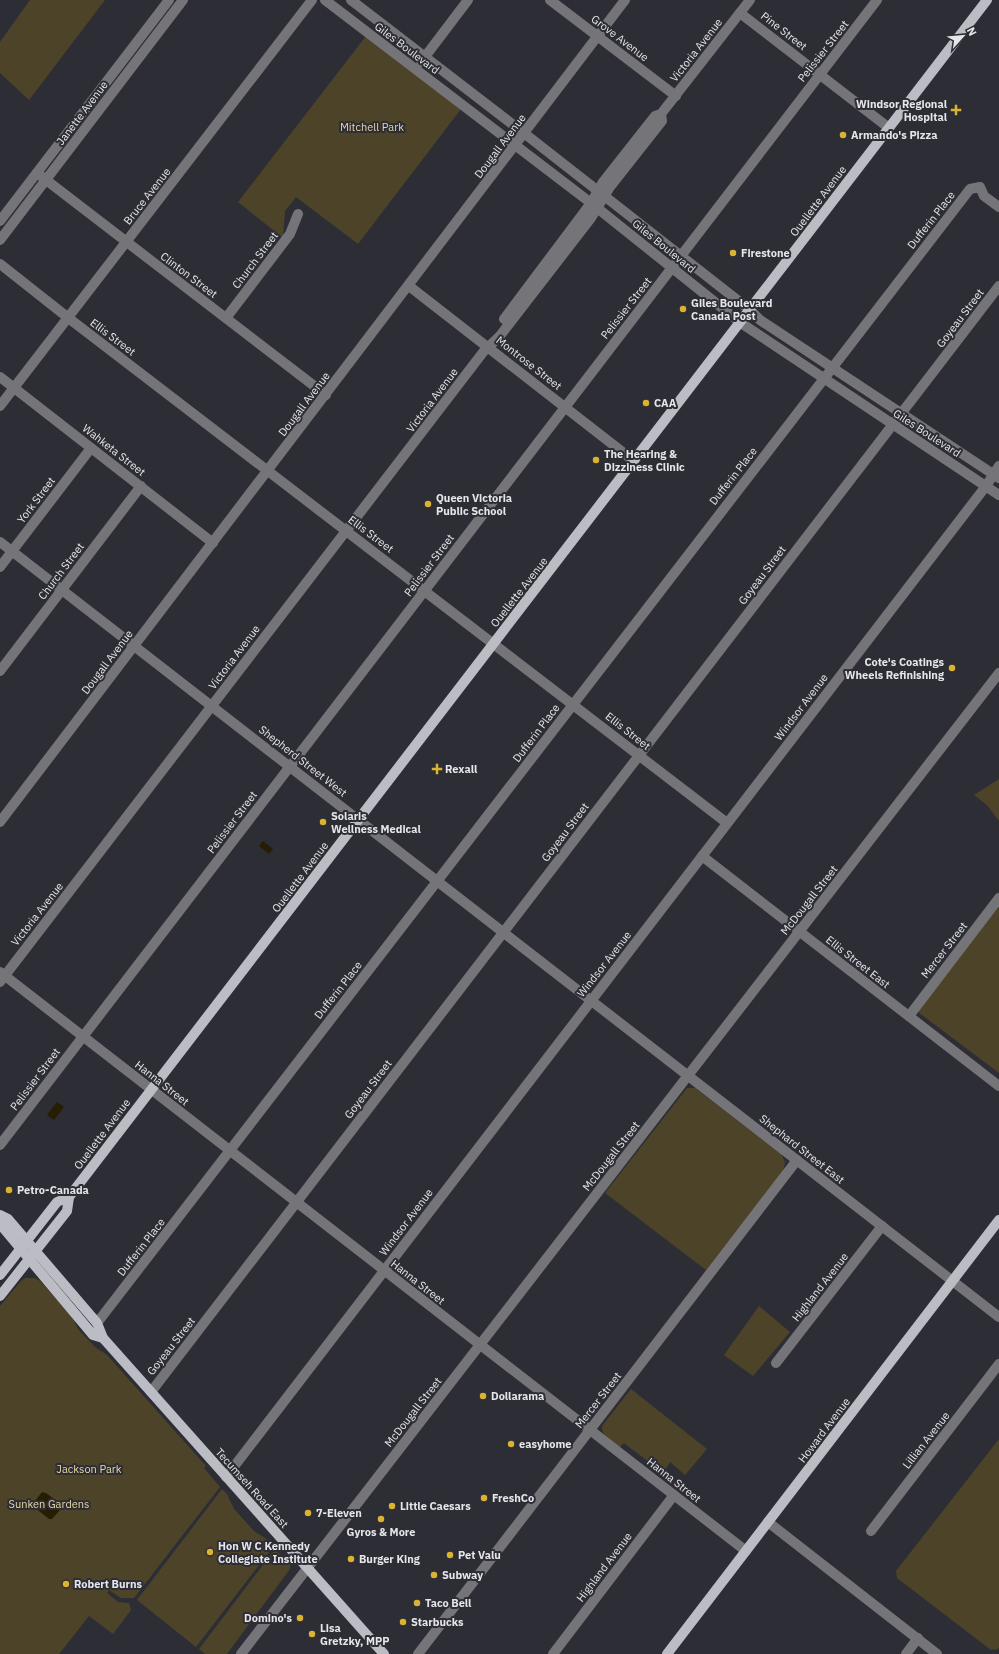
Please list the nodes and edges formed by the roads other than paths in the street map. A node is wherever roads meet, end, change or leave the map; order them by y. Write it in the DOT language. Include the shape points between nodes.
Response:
graph roads {
  1 [pos="169,0"];
  2 [pos="183,0"];
  3 [pos="312,0"];
  4 [pos="325,0"];
  5 [pos="351,0"];
  6 [pos="468,0"];
  7 [pos="550,0"];
  8 [pos="625,0"];
  9 [pos="877,0"];
  10 [pos="987,0"];
  11 [pos="744,4"];
  12 [pos="598,36"];
  13 [pos="425,57"];
  14 [pos="415,69"];
  15 [pos="820,74"];
  16 [pos="676,96"];
  17 [pos="889,128"];
  18 [pos="524,133"];
  19 [pos="516,146"];
  20 [pos="37,173"];
  21 [pos="46,180"];
  22 [pos="601,194"];
  23 [pos="594,206"];
  24 [pos="999,207"];
  25 [pos="298,214"];
  26 [pos="0,221"];
  27 [pos="0,240"];
  28 [pos="126,242"];
  29 [pos="680,255"];
  30 [pos="0,264"];
  31 [pos="672,267"];
  32 [pos="409,286"];
  33 [pos="999,286"];
  34 [pos="750,310"];
  35 [pos="68,318"];
  36 [pos="226,318"];
  37 [pos="741,323"];
  38 [pos="488,346"];
  39 [pos="832,367"];
  40 [pos="0,377"];
  41 [pos="823,379"];
  42 [pos="14,388"];
  43 [pos="326,395"];
  44 [pos="0,406"];
  45 [pos="566,407"];
  46 [pos="902,413"];
  47 [pos="893,424"];
  48 [pos="91,448"];
  49 [pos="634,461"];
  50 [pos="268,471"];
  51 [pos="997,473"];
  52 [pos="141,486"];
  53 [pos="986,486"];
  54 [pos="999,495"];
  55 [pos="346,531"];
  56 [pos="0,542"];
  57 [pos="214,543"];
  58 [pos="12,551"];
  59 [pos="0,567"];
  60 [pos="62,589"];
  61 [pos="425,590"];
  62 [pos="494,643"];
  63 [pos="135,646"];
  64 [pos="0,670"];
  65 [pos="999,673"];
  66 [pos="573,704"];
  67 [pos="212,706"];
  68 [pos="639,755"];
  69 [pos="290,766"];
  70 [pos="358,820"];
  71 [pos="0,822"];
  72 [pos="727,823"];
  73 [pos="702,856"];
  74 [pos="437,881"];
  75 [pos="999,898"];
  76 [pos="799,932"];
  77 [pos="503,933"];
  78 [pos="2,976"];
  79 [pos="591,1001"];
  80 [pos="909,1016"];
  81 [pos="83,1036"];
  82 [pos="688,1076"];
  83 [pos="999,1086"];
  84 [pos="151,1090"];
  85 [pos="0,1145"];
  86 [pos="230,1151"];
  87 [pos="797,1160"];
  88 [pos="69,1198"];
  89 [pos="297,1203"];
  90 [pos="0,1214"];
  91 [pos="999,1220"];
  92 [pos="0,1224"];
  93 [pos="882,1226"];
  94 [pos="27,1239"];
  95 [pos="19,1249"];
  96 [pos="36,1250"];
  97 [pos="28,1259"];
  98 [pos="384,1270"];
  99 [pos="0,1275"];
  100 [pos="953,1281"];
  101 [pos="0,1296"];
  102 [pos="999,1317"];
  103 [pos="98,1323"];
  104 [pos="103,1338"];
  105 [pos="481,1345"];
  106 [pos="776,1363"];
  107 [pos="999,1364"];
  108 [pos="151,1392"];
  109 [pos="590,1430"];
  110 [pos="226,1477"];
  111 [pos="674,1495"];
  112 [pos="768,1522"];
  113 [pos="871,1531"];
  114 [pos="746,1551"];
  115 [pos="307,1568"];
  116 [pos="918,1638"];
  117 [pos="242,1654"];
  118 [pos="384,1654"];
  119 [pos="418,1654"];
  120 [pos="553,1654"];
  121 [pos="667,1654"];
  122 [pos="906,1654"];
  123 [pos="937,1654"];
  1 -- 20 [label="street, Janette Avenue"];
  2 -- 21 [label="street, Janette Avenue"];
  3 -- 28 [label="street, Bruce Avenue"];
  4 -- 14 [label="street, Giles Boulevard"];
  5 -- 13 [label="street, Giles Boulevard"];
  6 -- 13 [label="street"];
  7 -- 12 [label="street, Grove Avenue"];
  8 -- 12 [label="street, Dougall Avenue"];
  9 -- 15 [label="street, Pelissier Street"];
  10 -- 17 [label="main road, Ouellette Avenue"];
  11 -- 15 [label="street, Pine Street"];
  11 -- 16 [label="street, Victoria Avenue"];
  12 -- 16 [label="street, Grove Avenue"];
  12 -- 18 [label="street, Dougall Avenue"];
  13 -- 14 [label="street"];
  13 -- 18 [label="street, Giles Boulevard"];
  14 -- 19 [label="street, Giles Boulevard"];
  15 -- 17 [label="street, Pine Street"];
  15 -- 29 [label="street, Pelissier Street"];
  16 -- 22 [label="street, Victoria Avenue" via="661,114 655,116 603,182"];
  17 -- 34 [label="main road, Ouellette Avenue"];
  18 -- 19 [label="street, Dougall Avenue"];
  18 -- 22 [label="street, Giles Boulevard"];
  19 -- 23 [label="street, Giles Boulevard"];
  19 -- 32 [label="street, Dougall Avenue"];
  20 -- 21 [label="street, Clinton Street"];
  20 -- 26 [label="street, Janette Avenue"];
  21 -- 27 [label="street, Janette Avenue"];
  21 -- 28 [label="street, Clinton Street"];
  22 -- 23 [label="street, Victoria Avenue"];
  22 -- 29 [label="street, Giles Boulevard"];
  23 -- 31 [label="street, Giles Boulevard"];
  23 -- 38 [label="street, Victoria Avenue" via="494,332"];
  24 -- 39 [label="street, Dufferin Place" via="984,196 980,187 970,189"];
  25 -- 36 [label="street, Church Street" via="290,234"];
  28 -- 35 [label="street, Bruce Avenue"];
  28 -- 36 [label="street, Clinton Street"];
  29 -- 31 [label="street, Pelissier Street"];
  29 -- 34 [label="street, Giles Boulevard"];
  30 -- 35 [label="street, Ellis Street"];
  31 -- 37 [label="street, Giles Boulevard"];
  31 -- 45 [label="street, Pelissier Street"];
  32 -- 38 [label="street, Montrose Street"];
  32 -- 43 [label="street, Dougall Avenue"];
  33 -- 46 [label="street, Goyeau Street"];
  34 -- 37 [label="main road, Ouellette Avenue"];
  34 -- 39 [label="street, Giles Boulevard" via="760,320"];
  35 -- 42 [label="street, Bruce Avenue"];
  35 -- 50 [label="street, Ellis Street"];
  36 -- 43 [label="street, Clinton Street"];
  37 -- 41 [label="street, Giles Boulevard"];
  37 -- 49 [label="main road, Ouellette Avenue"];
  38 -- 45 [label="street, Montrose Street"];
  38 -- 55 [label="street, Victoria Avenue"];
  39 -- 41 [label="street, Dufferin Place"];
  39 -- 46 [label="street, Giles Boulevard"];
  40 -- 42 [label="street, Wahketa Street"];
  41 -- 47 [label="street, Giles Boulevard"];
  41 -- 66 [label="street, Dufferin Place"];
  42 -- 44 [label="street, Bruce Avenue"];
  42 -- 48 [label="street, Wahketa Street"];
  43 -- 50 [label="street, Dougall Avenue"];
  45 -- 49 [label="street, Montrose Street"];
  45 -- 61 [label="street, Pelissier Street"];
  46 -- 47 [label="street, Goyeau Street"];
  46 -- 51 [label="street, Giles Boulevard"];
  47 -- 53 [label="street, Giles Boulevard"];
  47 -- 68 [label="street, Goyeau Street"];
  48 -- 52 [label="street, Wahketa Street"];
  48 -- 58 [label="street, York Street"];
  49 -- 62 [label="main road, Ouellette Avenue"];
  50 -- 55 [label="street, Ellis Street"];
  50 -- 57 [label="street, Dougall Avenue"];
  51 -- 53 [label="street, Windsor Avenue"];
  52 -- 57 [label="street, Wahketa Street"];
  52 -- 60 [label="street, Church Street"];
  53 -- 54 [label="street, Giles Boulevard"];
  53 -- 72 [label="street, Windsor Avenue"];
  55 -- 61 [label="street, Ellis Street"];
  55 -- 67 [label="street, Victoria Avenue"];
  56 -- 58 [label="street, Shepherd Street West"];
  57 -- 63 [label="street, Dougall Avenue"];
  58 -- 59 [label="street, York Street"];
  58 -- 60 [label="street, Shepherd Street West"];
  60 -- 63 [label="street, Shepherd Street West"];
  60 -- 64 [label="street, Church Street"];
  61 -- 62 [label="street, Ellis Street"];
  61 -- 69 [label="street, Pelissier Street"];
  62 -- 66 [label="street, Ellis Street"];
  62 -- 70 [label="main road, Ouellette Avenue"];
  63 -- 67 [label="street, Shepherd Street West"];
  63 -- 71 [label="street, Dougall Avenue"];
  65 -- 76 [label="street, McDougall Street"];
  66 -- 68 [label="street, Ellis Street"];
  66 -- 74 [label="street, Dufferin Place"];
  67 -- 69 [label="street, Shepherd Street West"];
  67 -- 78 [label="street, Victoria Avenue"];
  68 -- 72 [label="street, Ellis Street"];
  68 -- 77 [label="street, Goyeau Street"];
  69 -- 70 [label="street, Shepherd Street West"];
  69 -- 81 [label="street, Pelissier Street"];
  70 -- 74 [label="street, Shepherd Street West"];
  70 -- 84 [label="main road, Ouellette Avenue"];
  72 -- 73 [label="street, Windsor Avenue"];
  73 -- 76 [label="street, Ellis Street East"];
  73 -- 79 [label="street, Windsor Avenue"];
  74 -- 77 [label="street, Shepherd Street West"];
  74 -- 86 [label="street, Dufferin Place"];
  75 -- 80 [label="street, Mercer Street"];
  76 -- 80 [label="street, Ellis Street East"];
  76 -- 82 [label="street, McDougall Street"];
  77 -- 79 [label="street, Shepherd Street West"];
  77 -- 89 [label="street, Goyeau Street"];
  78 -- 81 [label="street, Hanna Street"];
  79 -- 82 [label="street, Shephard Street East"];
  79 -- 98 [label="street, Windsor Avenue"];
  80 -- 83 [label="street, Ellis Street East"];
  81 -- 84 [label="street, Hanna Street"];
  81 -- 85 [label="street, Pelissier Street"];
  82 -- 87 [label="street, Shephard Street East"];
  82 -- 105 [label="street, McDougall Street"];
  84 -- 86 [label="street, Hanna Street"];
  84 -- 88 [label="main road, Ouellette Avenue"];
  86 -- 89 [label="street, Hanna Street"];
  86 -- 103 [label="street, Dufferin Place"];
  87 -- 93 [label="street, Shephard Street East"];
  87 -- 109 [label="street, Mercer Street"];
  88 -- 94 [label="main road, Ouellette Avenue" via="57,1202"];
  88 -- 96 [label="main road, Ouellette Avenue" via="67,1211"];
  89 -- 98 [label="street, Hanna Street"];
  89 -- 108 [label="street, Goyeau Street"];
  90 -- 94 [label="main road, Tecumseh Road East"];
  91 -- 100 [label="main road, Howard Avenue"];
  92 -- 95 [label="main road, Tecumseh Road East"];
  93 -- 100 [label="street, Shephard Street East"];
  93 -- 106 [label="street, Highland Avenue"];
  94 -- 95 [label="main road, Ouellette Avenue"];
  94 -- 96 [label="main road, Tecumseh Road East"];
  95 -- 97 [label="main road, Tecumseh Road East"];
  95 -- 99 [label="main road, Ouellette Avenue"];
  96 -- 97 [label="main road, Ouellette Avenue"];
  96 -- 103 [label="main road, Tecumseh Road East"];
  97 -- 101 [label="main road, Ouellette Avenue"];
  97 -- 104 [label="main road, Tecumseh Road East" via="93,1335"];
  98 -- 105 [label="street, Hanna Street"];
  98 -- 110 [label="street, Windsor Avenue"];
  100 -- 102 [label="street, Shephard Street East"];
  100 -- 112 [label="main road, Howard Avenue"];
  103 -- 104 [label="main road, Tecumseh Road East"];
  104 -- 108 [label="main road, Tecumseh Road East"];
  105 -- 109 [label="street, Hanna Street"];
  105 -- 115 [label="street, McDougall Street"];
  107 -- 113 [label="street, Lillian Avenue"];
  108 -- 110 [label="main road, Tecumseh Road East"];
  109 -- 111 [label="street, Hanna Street"];
  109 -- 119 [label="street, Mercer Street"];
  110 -- 115 [label="main road, Tecumseh Road East"];
  111 -- 114 [label="street, Hanna Street"];
  111 -- 120 [label="street, Highland Avenue"];
  112 -- 114 [label="main road, Howard Avenue"];
  112 -- 116 [label="street"];
  114 -- 121 [label="main road, Howard Avenue"];
  115 -- 117 [label="street, McDougall Street"];
  115 -- 118 [label="main road, Tecumseh Road East"];
  116 -- 122 [label="street"];
  116 -- 123 [label="street"];
}
